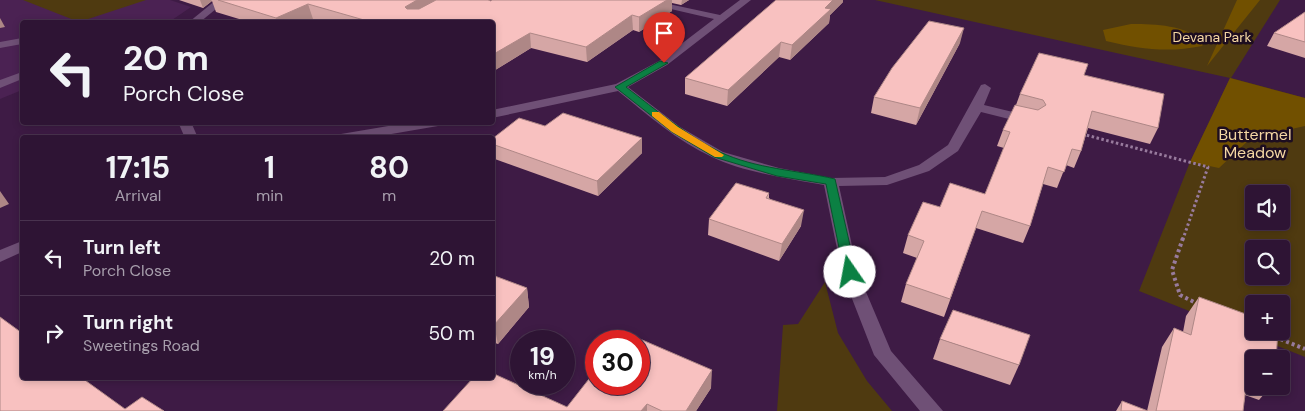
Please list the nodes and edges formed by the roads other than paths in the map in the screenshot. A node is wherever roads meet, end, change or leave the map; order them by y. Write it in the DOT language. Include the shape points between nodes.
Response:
graph roads {
  1 [pos="222,0"];
  2 [pos="637,0"];
  3 [pos="746,0"];
  4 [pos="721,18"];
  5 [pos="197,20"];
  6 [pos="20,41"];
  7 [pos="0,45"];
  8 [pos="20,76"];
  9 [pos="0,84"];
  10 [pos="620,87"];
  11 [pos="984,88"];
  12 [pos="977,107"];
  13 [pos="495,114"];
  14 [pos="1032,120"];
  15 [pos="420,125"];
  16 [pos="359,135"];
  17 [pos="831,182"];
  18 [pos="20,247"];
  19 [pos="0,257"];
  20 [pos="932,411"];
  1 -- 5 [label="street"];
  2 -- 4 [label="street"];
  3 -- 4 [label="street"];
  4 -- 10 [label="street" via="664,63"];
  6 -- 7 [label="street"];
  8 -- 9 [label="street"];
  10 -- 13 [label="street"];
  10 -- 17 [label="street" via="675,130 718,155 777,172"];
  11 -- 12 [label="street"];
  12 -- 14 [label="street"];
  12 -- 17 [label="street" via="954,148 924,168 887,181"];
  15 -- 16 [label="street"];
  17 -- 20 [label="street" via="850,272 883,355"];
  18 -- 19 [label="street"];
}
